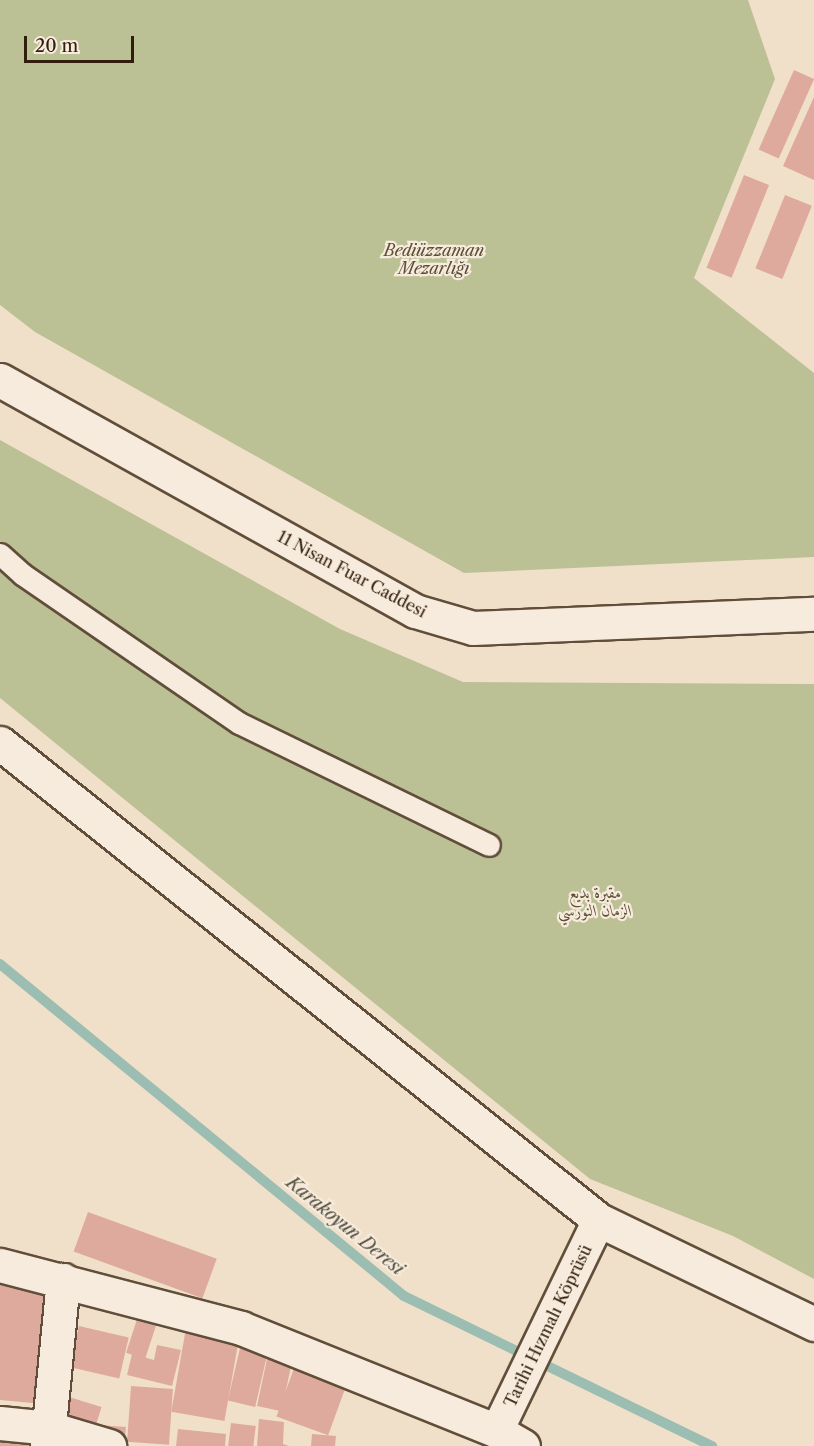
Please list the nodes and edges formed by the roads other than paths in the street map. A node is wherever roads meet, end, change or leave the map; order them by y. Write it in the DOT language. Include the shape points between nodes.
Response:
graph roads {
  1 [pos="0,380"];
  2 [pos="0,554"];
  3 [pos="814,614"];
  4 [pos="0,743"];
  5 [pos="489,845"];
  6 [pos="599,1220"];
  7 [pos="0,1265"];
  8 [pos="63,1280"];
  9 [pos="814,1324"];
  10 [pos="0,1423"];
  11 [pos="48,1437"];
  12 [pos="505,1441"];
  13 [pos="109,1446"];
  1 -- 3 [label="street, 11 Nisan Fuar Caddesi" via="415,611 473,628"];
  2 -- 5 [label="lane" via="22,574 239,723"];
  4 -- 6 [label="street"];
  6 -- 9 [label="street"];
  6 -- 12 [label="street, Tarihi Hızmalı Köprüsü"];
  7 -- 8 [label="street"];
  8 -- 11 [label="street"];
  8 -- 12 [label="street" via="242,1328"];
  10 -- 11 [label="street"];
  11 -- 13 [label="street"];
}
